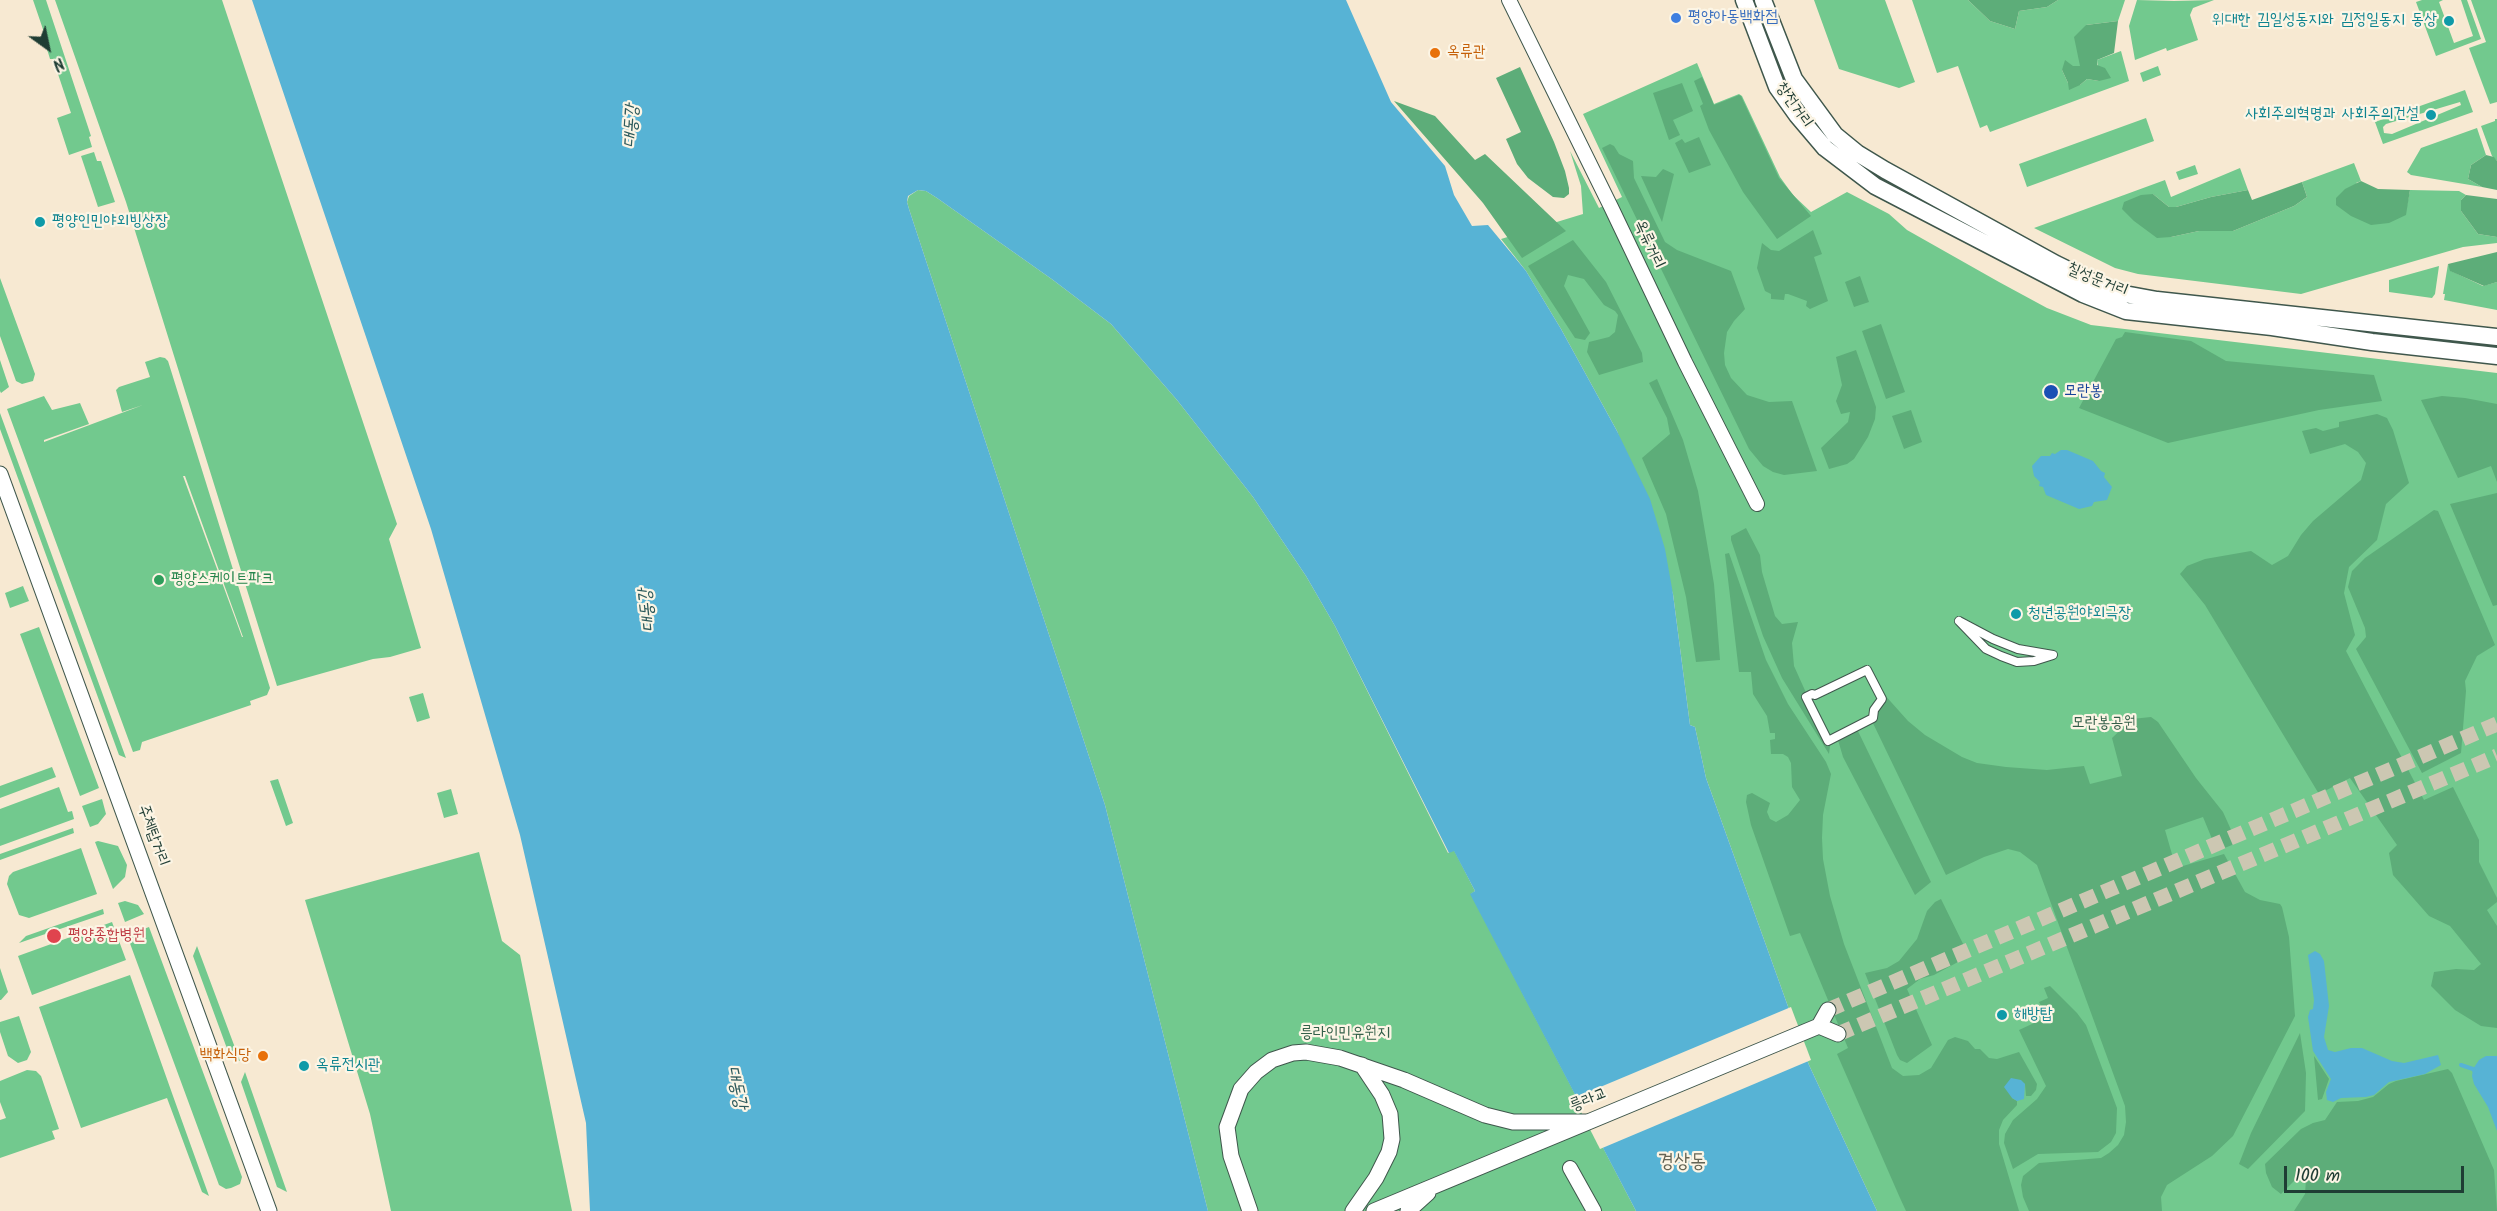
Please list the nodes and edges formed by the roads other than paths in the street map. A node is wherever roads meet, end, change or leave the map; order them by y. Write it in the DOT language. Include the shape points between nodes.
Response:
graph roads {
  1 [pos="1509,0"];
  2 [pos="1744,0"];
  3 [pos="1763,0"];
  4 [pos="1794,79"];
  5 [pos="1846,166"];
  6 [pos="2497,337"];
  7 [pos="2497,356"];
  8 [pos="0,474"];
  9 [pos="1756,504"];
  10 [pos="2053,655"];
  11 [pos="1882,699"];
  12 [pos="1828,1010"];
  13 [pos="1819,1026"];
  14 [pos="1838,1034"];
  15 [pos="1362,1065"];
  16 [pos="1586,1122"];
  17 [pos="1570,1167"];
  18 [pos="1439,1184"];
  19 [pos="269,1211"];
  20 [pos="1250,1211"];
  21 [pos="1353,1211"];
  22 [pos="1374,1211"];
  23 [pos="1408,1211"];
  24 [pos="1594,1211"];
  1 -- 9 [label="street, 옥류거리"];
  2 -- 5 [label="main road, 창전거리" via="1777,87 1797,116"];
  3 -- 4 [label="main road, 창전거리"];
  4 -- 6 [label="main road, 칠성문거리" via="1835,135 1857,153 2056,264 2119,293"];
  5 -- 7 [label="main road, 칠성문거리" via="1875,186 1997,251 2126,310"];
  8 -- 19 [label="main road, 주체탑거리"];
  10 -- 10 [label="street" via="2018,649 1959,621 1986,649 2017,662"];
  11 -- 11 [label="street" via="1867,670 1806,697 1828,741 1873,718"];
  12 -- 13 [label="main road"];
  13 -- 14 [label="main road"];
  13 -- 16 [label="main road, 릉라교"];
  15 -- 16 [label="main road" via="1485,1115 1540,1124"];
  15 -- 20 [label="main road" via="1326,1054 1293,1053 1272,1060 1241,1089 1227,1127 1227,1140"];
  15 -- 21 [label="main road" via="1390,1114 1392,1139 1376,1178"];
  16 -- 18 [label="main road, 릉라교"];
  17 -- 24 [label="street"];
  18 -- 22 [label="main road, 릉라교"];
  18 -- 23 [label="main road"];
}
